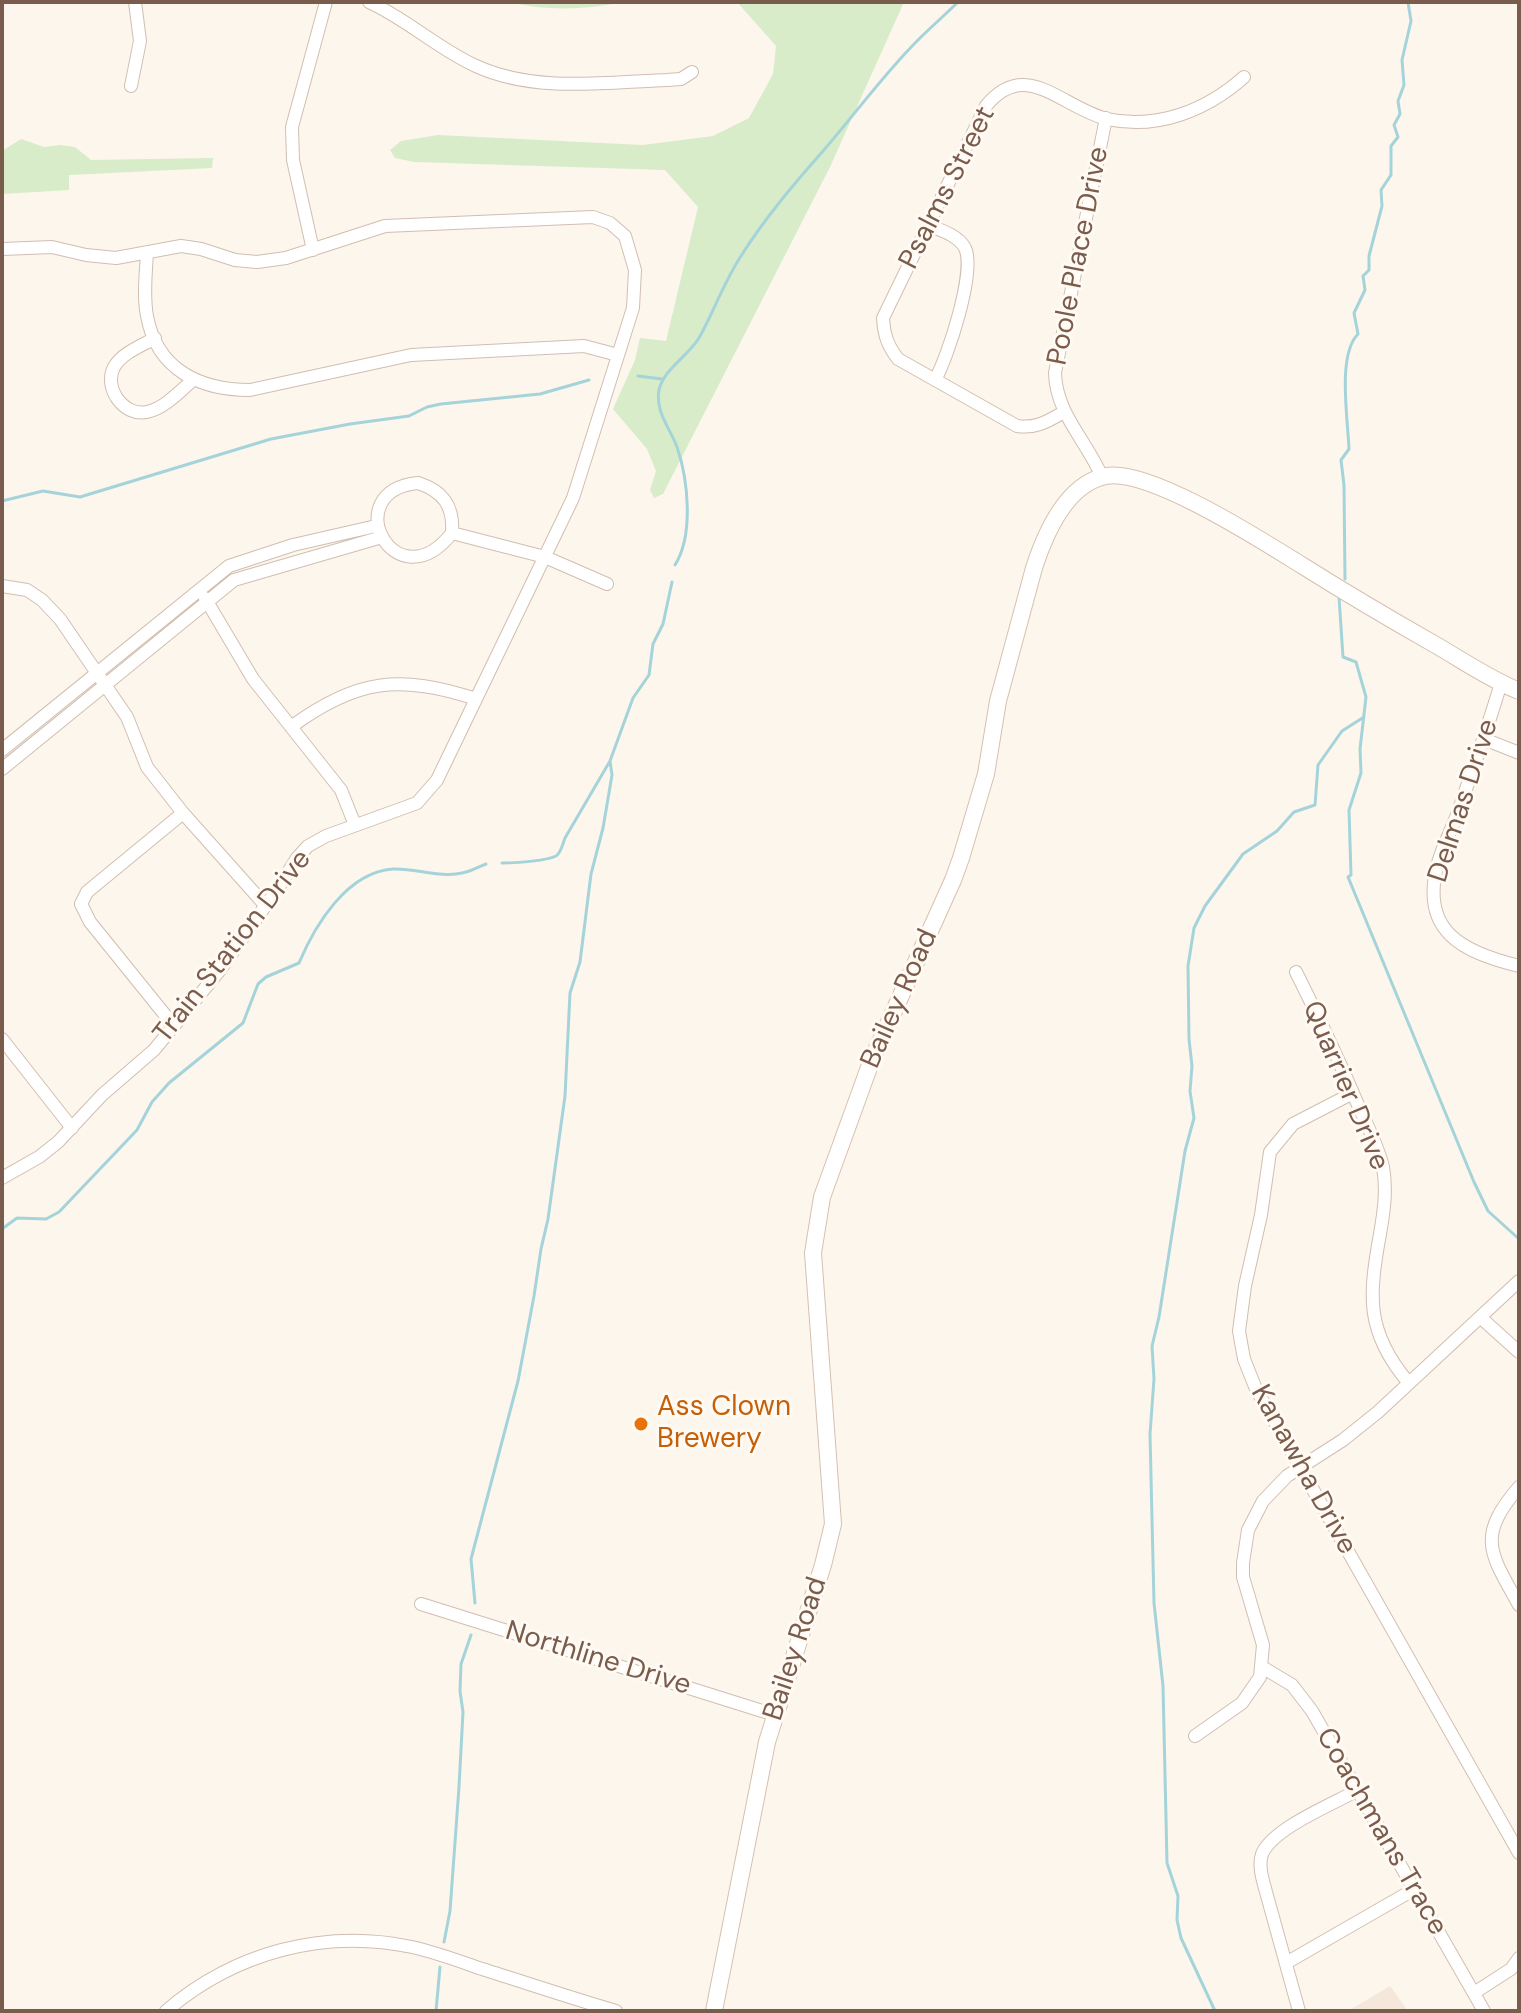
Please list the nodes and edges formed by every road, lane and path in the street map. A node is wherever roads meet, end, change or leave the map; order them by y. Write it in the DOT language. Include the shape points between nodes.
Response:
graph roads {
  1 [pos="135,2"];
  2 [pos="326,2"];
  3 [pos="369,2"];
  4 [pos="692,72"];
  5 [pos="1244,77"];
  6 [pos="131,86"];
  7 [pos="1106,118"];
  8 [pos="928,225"];
  9 [pos="2,249"];
  10 [pos="313,250"];
  11 [pos="147,252"];
  12 [pos="155,338"];
  13 [pos="618,355"];
  14 [pos="193,380"];
  15 [pos="935,380"];
  16 [pos="1064,412"];
  17 [pos="1102,477"];
  18 [pos="379,531"];
  19 [pos="452,533"];
  20 [pos="545,557"];
  21 [pos="607,584"];
  22 [pos="2,586"];
  23 [pos="199,589"];
  24 [pos="207,603"];
  25 [pos="96,674"];
  26 [pos="1501,683"];
  27 [pos="105,685"];
  28 [pos="1519,691"];
  29 [pos="476,699"];
  30 [pos="291,727"];
  31 [pos="1484,739"];
  32 [pos="2,750"];
  33 [pos="1519,753"];
  34 [pos="2,769"];
  35 [pos="183,813"];
  36 [pos="355,825"];
  37 [pos="265,905"];
  38 [pos="1519,966"];
  39 [pos="1296,972"];
  40 [pos="174,1026"];
  41 [pos="2,1039"];
  42 [pos="1353,1093"];
  43 [pos="72,1128"];
  44 [pos="2,1178"];
  45 [pos="1519,1281"];
  46 [pos="1480,1317"];
  47 [pos="1519,1352"];
  48 [pos="1408,1382"];
  49 [pos="1301,1467"];
  50 [pos="1519,1487"];
  51 [pos="421,1604"];
  52 [pos="1519,1605"];
  53 [pos="1262,1667"];
  54 [pos="775,1715"];
  55 [pos="1195,1736"];
  56 [pos="1358,1790"];
  57 [pos="1519,1853"];
  58 [pos="1413,1890"];
  59 [pos="1519,1958"];
  60 [pos="1286,1963"];
  61 [pos="1474,1993"];
  62 [pos="166,2011"];
  63 [pos="616,2011"];
  64 [pos="714,2011"];
  65 [pos="1299,2011"];
  66 [pos="1484,2011"];
  1 -- 6 [label="street" via="140,41"];
  2 -- 10 [label="street" via="292,127 293,160"];
  3 -- 4 [label="street" via="464,60 504,77 558,84 681,79"];
  5 -- 7 [label="street, Psalms Street" via="1224,95 1174,117"];
  7 -- 8 [label="street, Psalms Street" via="1034,86 1005,88 986,106"];
  7 -- 16 [label="street, Poole Place Drive" via="1055,373"];
  8 -- 15 [label="street" via="964,246 968,265 951,348"];
  8 -- 15 [label="street, Psalms Street" via="883,318 889,347 898,359"];
  9 -- 11 [label="street, Train Station Drive" via="52,247 116,258"];
  10 -- 11 [label="street, Train Station Drive" via="257,262 181,246"];
  10 -- 13 [label="street, Train Station Drive" via="385,226 602,220 625,236 635,270 633,308"];
  11 -- 12 [label="street" via="147,318"];
  12 -- 14 [label="street" via="164,355"];
  12 -- 14 [label="street" via="113,368 111,386 118,402 144,413"];
  13 -- 14 [label="street" via="584,346 411,355 250,390 225,390"];
  13 -- 20 [label="street, Train Station Drive" via="573,498"];
  15 -- 16 [label="street, Psalms Street" via="1017,426 1042,425"];
  16 -- 17 [label="street, Poole Place Drive"];
  17 -- 26 [label="street" via="1135,479 1216,513"];
  17 -- 54 [label="street, Bailey Road" via="1065,506 1041,546 999,699 986,774 953,880 886,1024 821,1202 813,1253 833,1524"];
  18 -- 19 [label="street" via="391,549 407,556 434,550"];
  18 -- 19 [label="street" via="382,504 406,484 418,483 450,507"];
  18 -- 23 [label="street" via="248,558"];
  18 -- 24 [label="street" via="248,574"];
  19 -- 20 [label="street"];
  20 -- 21 [label="street"];
  20 -- 29 [label="street, Train Station Drive"];
  22 -- 25 [label="street" via="27,590 42,600"];
  23 -- 24 [label="street"];
  23 -- 25 [label="street"];
  24 -- 27 [label="street"];
  24 -- 30 [label="street" via="253,679"];
  25 -- 27 [label="street"];
  25 -- 32 [label="street"];
  26 -- 28 [label="street"];
  26 -- 31 [label="street, Delmas Drive"];
  27 -- 34 [label="street"];
  27 -- 35 [label="street" via="127,717 147,767"];
  29 -- 30 [label="street" via="436,686 377,686 330,701"];
  29 -- 36 [label="street, Train Station Drive" via="428,792 403,810"];
  30 -- 36 [label="street" via="341,790"];
  31 -- 33 [label="street"];
  31 -- 38 [label="street, Delmas Drive" via="1438,863 1434,900 1439,919 1465,949"];
  35 -- 37 [label="street"];
  35 -- 40 [label="street" via="87,892 81,904"];
  36 -- 37 [label="street, Train Station Drive" via="308,846"];
  37 -- 40 [label="street, Train Station Drive"];
  39 -- 42 [label="street, Quarrier Drive"];
  40 -- 43 [label="street, Train Station Drive"];
  41 -- 43 [label="street"];
  42 -- 48 [label="street, Quarrier Drive" via="1386,1184 1371,1309"];
  42 -- 49 [label="street, Kanawha Drive" via="1293,1124 1270,1152 1245,1286 1239,1331 1244,1359"];
  43 -- 44 [label="street, Train Station Drive" via="39,1157"];
  45 -- 46 [label="street"];
  46 -- 47 [label="street"];
  46 -- 48 [label="street"];
  48 -- 49 [label="street" via="1343,1440"];
  49 -- 53 [label="street" via="1263,1501 1248,1530 1243,1577 1263,1645"];
  49 -- 57 [label="street, Kanawha Drive"];
  50 -- 52 [label="street" via="1498,1514 1491,1548"];
  51 -- 54 [label="street, Northline Drive"];
  53 -- 55 [label="street" via="1242,1703"];
  53 -- 56 [label="street, Coachmans Trace" via="1298,1691"];
  54 -- 64 [label="street, Bailey Road"];
  56 -- 58 [label="street, Coachmans Trace"];
  56 -- 60 [label="street" via="1281,1832 1262,1855 1261,1874"];
  58 -- 60 [label="street"];
  58 -- 61 [label="street, Coachmans Trace"];
  59 -- 61 [label="street"];
  60 -- 65 [label="street"];
  61 -- 66 [label="street, Coachmans Trace"];
  62 -- 63 [label="street" via="201,1984 276,1950 368,1941 412,1947"];
}
